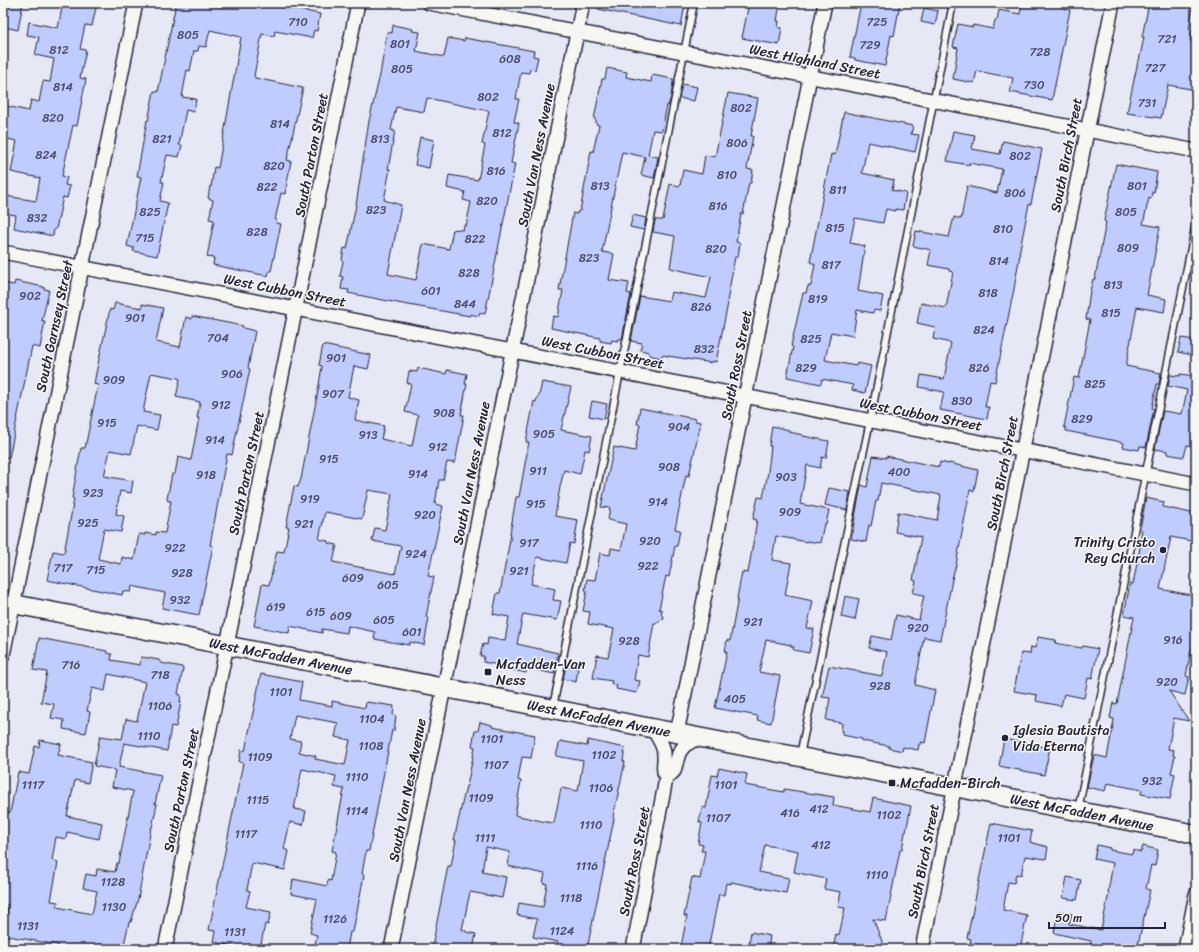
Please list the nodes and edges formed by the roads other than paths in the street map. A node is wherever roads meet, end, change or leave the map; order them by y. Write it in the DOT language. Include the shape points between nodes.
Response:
graph roads {
  1 [pos="136,3"];
  2 [pos="358,3"];
  3 [pos="429,3"];
  4 [pos="583,3"];
  5 [pos="694,3"];
  6 [pos="826,3"];
  7 [pos="953,3"];
  8 [pos="1113,3"];
  9 [pos="577,32"];
  10 [pos="684,52"];
  11 [pos="810,76"];
  12 [pos="934,100"];
  13 [pos="1087,130"];
  14 [pos="1196,151"];
  15 [pos="1196,223"];
  16 [pos="3,252"];
  17 [pos="82,267"];
  18 [pos="296,309"];
  19 [pos="512,351"];
  20 [pos="620,372"];
  21 [pos="746,397"];
  22 [pos="870,421"];
  23 [pos="1022,451"];
  24 [pos="1145,474"];
  25 [pos="1196,484"];
  26 [pos="8,603"];
  27 [pos="227,645"];
  28 [pos="3,655"];
  29 [pos="444,687"];
  30 [pos="553,709"];
  31 [pos="652,728"];
  32 [pos="677,734"];
  33 [pos="699,738"];
  34 [pos="800,756"];
  35 [pos="666,779"];
  36 [pos="955,787"];
  37 [pos="1078,811"];
  38 [pos="1196,834"];
  39 [pos="1196,894"];
  40 [pos="166,949"];
  41 [pos="391,949"];
  42 [pos="633,949"];
  43 [pos="922,949"];
  44 [pos="1185,949"];
  1 -- 17 [label="street, South Garnsey Street"];
  2 -- 18 [label="street, South Parton Street"];
  3 -- 9 [label="street, West Highland Street"];
  4 -- 9 [label="street, South Van Ness Avenue"];
  5 -- 10 [label="lane"];
  6 -- 11 [label="street, South Ross Street"];
  7 -- 12 [label="lane"];
  8 -- 13 [label="street, South Birch Street"];
  9 -- 10 [label="street, West Highland Street"];
  9 -- 19 [label="street, South Van Ness Avenue"];
  10 -- 11 [label="street, West Highland Street"];
  10 -- 20 [label="lane"];
  11 -- 12 [label="street, West Highland Street"];
  11 -- 21 [label="street, South Ross Street"];
  12 -- 13 [label="street, West Highland Street"];
  12 -- 22 [label="lane"];
  13 -- 14 [label="street, West Highland Street"];
  13 -- 23 [label="street, South Birch Street"];
  15 -- 24 [label="lane"];
  16 -- 17 [label="street, West Cubbon Street"];
  17 -- 18 [label="street, West Cubbon Street"];
  17 -- 26 [label="street, South Garnsey Street"];
  18 -- 19 [label="street, West Cubbon Street"];
  18 -- 27 [label="street, South Parton Street"];
  19 -- 20 [label="street, West Cubbon Street"];
  19 -- 29 [label="street, South Van Ness Avenue"];
  20 -- 21 [label="street, West Cubbon Street"];
  20 -- 30 [label="lane"];
  21 -- 22 [label="street, West Cubbon Street"];
  21 -- 32 [label="street, South Ross Street"];
  22 -- 23 [label="street, West Cubbon Street"];
  22 -- 34 [label="lane"];
  23 -- 24 [label="street, West Cubbon Street"];
  23 -- 36 [label="street, South Birch Street"];
  24 -- 25 [label="street, West Cubbon Street"];
  24 -- 37 [label="lane"];
  26 -- 27 [label="street, West McFadden Avenue"];
  26 -- 28 [label="street, South Garnsey Street"];
  27 -- 29 [label="street, West McFadden Avenue"];
  27 -- 40 [label="street, South Parton Street"];
  29 -- 30 [label="street, West McFadden Avenue"];
  29 -- 41 [label="street, South Van Ness Avenue"];
  30 -- 31 [label="street, West McFadden Avenue"];
  31 -- 32 [label="street, West McFadden Avenue"];
  31 -- 35 [label="street, South Ross Street" via="664,748 663,771"];
  32 -- 33 [label="street, West McFadden Avenue"];
  33 -- 34 [label="street, West McFadden Avenue"];
  33 -- 35 [label="street, South Ross Street" via="684,746 674,771"];
  34 -- 36 [label="street, West McFadden Avenue"];
  35 -- 42 [label="street, South Ross Street"];
  36 -- 37 [label="street, West McFadden Avenue"];
  36 -- 43 [label="street, South Birch Street"];
  37 -- 38 [label="street, West McFadden Avenue"];
  39 -- 44 [label="street"];
}
